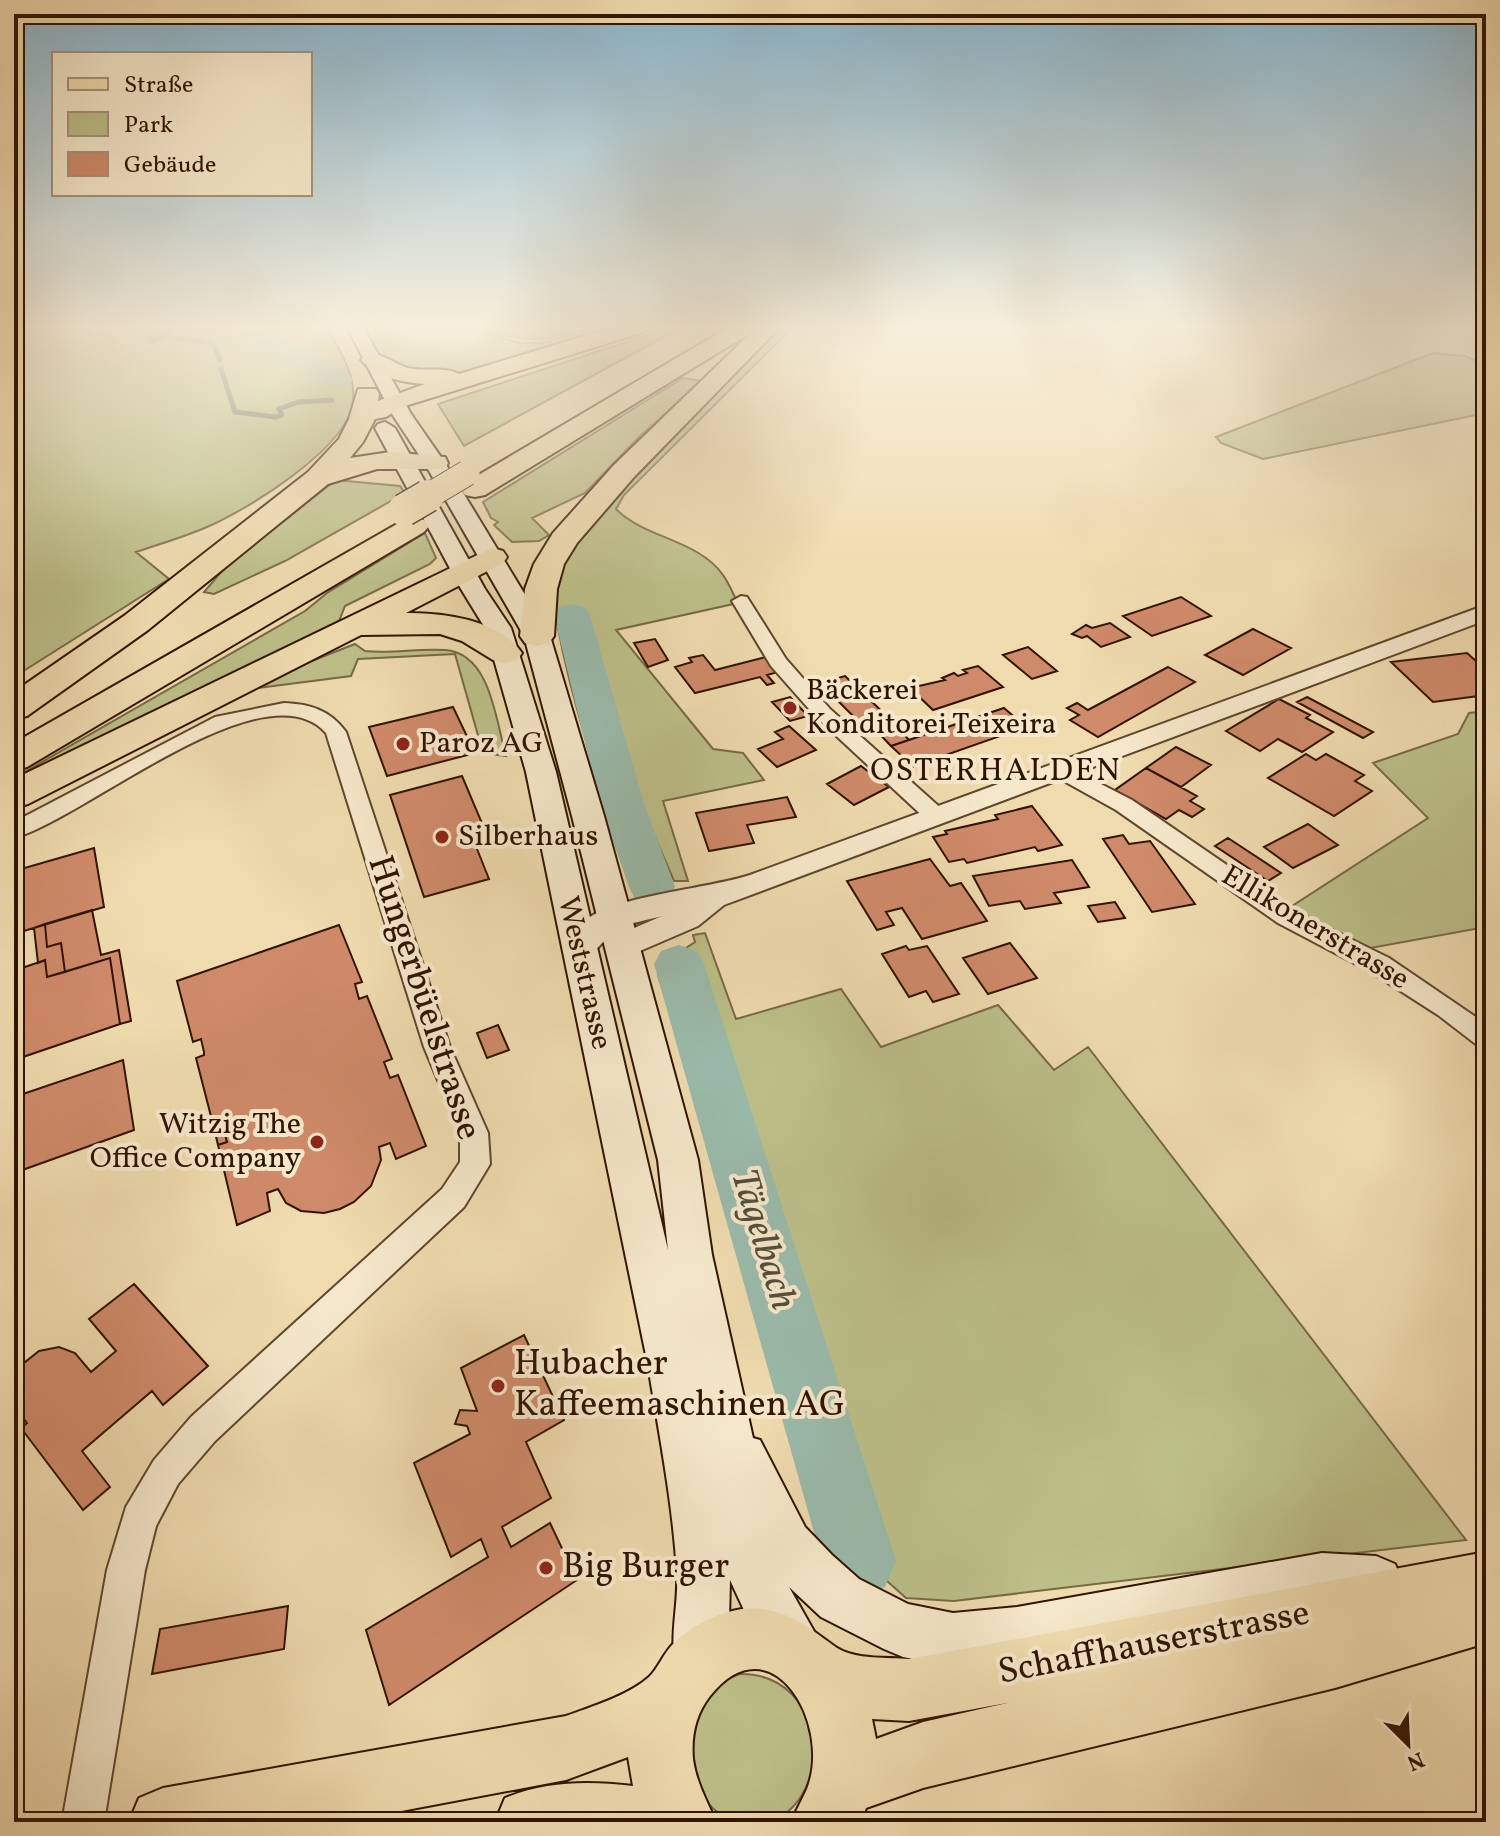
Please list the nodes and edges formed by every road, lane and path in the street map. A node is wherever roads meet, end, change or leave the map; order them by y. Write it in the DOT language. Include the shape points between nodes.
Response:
graph roads {
  1 [pos="371,413"];
  2 [pos="383,413"];
  3 [pos="390,413"];
  4 [pos="581,413"];
  5 [pos="593,413"];
  6 [pos="683,413"];
  7 [pos="402,458"];
  8 [pos="435,463"];
  9 [pos="318,478"];
  10 [pos="471,481"];
  11 [pos="409,518"];
  12 [pos="564,539"];
  13 [pos="492,557"];
  14 [pos="458,562"];
  15 [pos="741,601"];
  16 [pos="1486,612"];
  17 [pos="338,634"];
  18 [pos="537,636"];
  19 [pos="505,653"];
  20 [pos="14,708"];
  21 [pos="14,732"];
  22 [pos="14,759"];
  23 [pos="1060,770"];
  24 [pos="14,795"];
  25 [pos="931,812"];
  26 [pos="14,831"];
  27 [pos="617,934"];
  28 [pos="1486,1038"];
  29 [pos="727,1428"];
  30 [pos="1474,1594"];
  31 [pos="810,1664"];
  32 [pos="685,1679"];
  33 [pos="834,1802"];
  34 [pos="83,1822"];
  35 [pos="163,1822"];
  36 [pos="529,1822"];
  37 [pos="654,1822"];
  38 [pos="682,1822"];
  1 -- 9 [label="highway"];
  2 -- 7 [label="main road, Weststrasse"];
  3 -- 8 [label="main road, Weststrasse"];
  4 -- 10 [label="highway"];
  5 -- 10 [label="highway"];
  6 -- 12 [label="highway"];
  7 -- 8 [label="highway"];
  7 -- 9 [label="highway" via="362,461"];
  7 -- 14 [label="main road, Weststrasse"];
  8 -- 13 [label="main road, Weststrasse"];
  9 -- 20 [label="highway" via="136,623"];
  10 -- 11 [label="highway"];
  11 -- 21 [label="highway"];
  11 -- 22 [label="highway"];
  12 -- 13 [label="highway" via="529,553"];
  12 -- 18 [label="highway" via="541,589"];
  13 -- 14 [label="highway"];
  13 -- 18 [label="main road, Weststrasse"];
  14 -- 17 [label="highway"];
  14 -- 19 [label="main road, Weststrasse" via="498,628"];
  15 -- 25 [label="street" via="778,662 823,713"];
  16 -- 23 [label="street"];
  17 -- 19 [label="highway" via="395,623 436,623 476,634"];
  17 -- 24 [label="highway"];
  18 -- 27 [label="main road, Weststrasse"];
  19 -- 27 [label="main road, Weststrasse" via="541,772"];
  23 -- 25 [label="street"];
  23 -- 28 [label="street, Ellikonerstrasse" via="1124,805 1286,917 1380,965"];
  25 -- 27 [label="street"];
  26 -- 34 [label="street, Hungerbüelstrasse" via="222,721 283,708 329,721 437,1047 474,1133 475,1164 453,1198 203,1429 166,1472 139,1520 126,1570"];
  27 -- 29 [label="main road, Weststrasse" via="678,1160 690,1255"];
  27 -- 32 [label="main road, Weststrasse" via="671,1365 704,1576"];
  29 -- 30 [label="main road, Weststrasse" via="787,1545 840,1598 903,1630 953,1640 1017,1634 1322,1580"];
  29 -- 31 [label="main road, Weststrasse" via="751,1566 769,1604"];
  30 -- 31 [label="main road, Schaffhauserstrasse" via="909,1690 863,1687"];
  30 -- 33 [label="main road, Schaffhauserstrasse" via="1335,1657 923,1755"];
  31 -- 32 [label="main road" via="774,1641 749,1639 723,1644"];
  31 -- 33 [label="main road" via="838,1707 846,1743"];
  32 -- 35 [label="main road" via="620,1728 566,1748"];
  32 -- 38 [label="main road" via="661,1735 662,1772"];
  36 -- 37 [label="main road" via="570,1816"];
}
